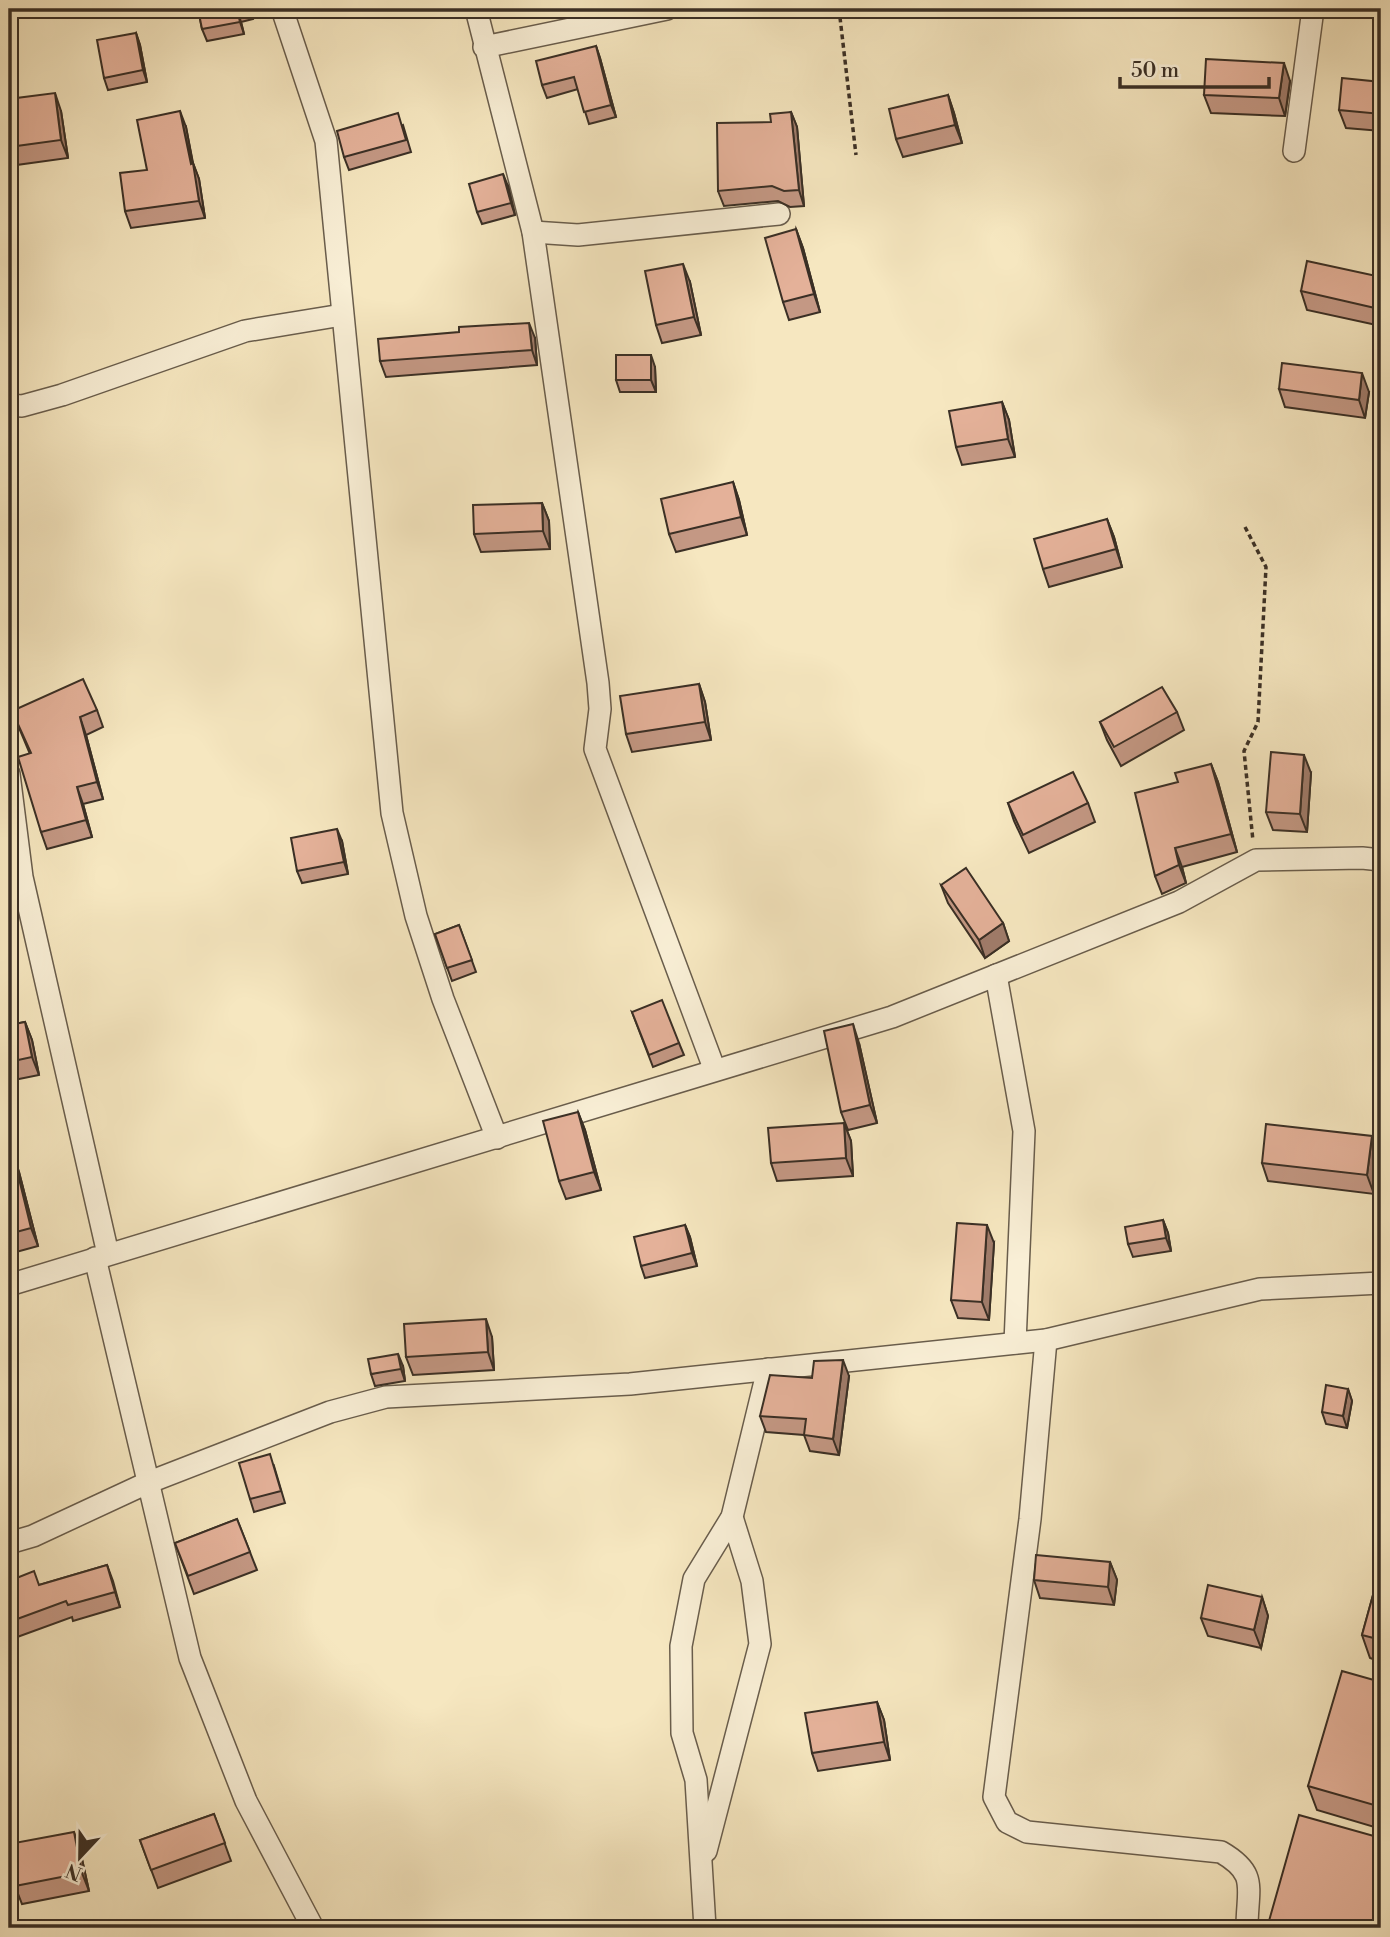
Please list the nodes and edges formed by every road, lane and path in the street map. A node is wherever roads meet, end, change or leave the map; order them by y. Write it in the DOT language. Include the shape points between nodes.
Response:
graph roads {
  1 [pos="282,9"];
  2 [pos="476,9"];
  3 [pos="667,9"];
  4 [pos="839,9"];
  5 [pos="1313,9"];
  6 [pos="484,47"];
  7 [pos="1294,150"];
  8 [pos="856,155"];
  9 [pos="779,214"];
  10 [pos="533,232"];
  11 [pos="342,315"];
  12 [pos="9,405"];
  13 [pos="1245,527"];
  14 [pos="9,774"];
  15 [pos="1256,860"];
  16 [pos="1381,860"];
  17 [pos="996,975"];
  18 [pos="714,1068"];
  19 [pos="497,1138"];
  20 [pos="101,1256"];
  21 [pos="1381,1283"];
  22 [pos="9,1284"];
  23 [pos="1045,1340"];
  24 [pos="1015,1343"];
  25 [pos="768,1369"];
  26 [pos="146,1483"];
  27 [pos="732,1517"];
  28 [pos="9,1543"];
  29 [pos="701,1870"];
  30 [pos="313,1928"];
  31 [pos="705,1928"];
  32 [pos="1247,1928"];
  1 -- 11 [label="street" via="326,141"];
  2 -- 6 [label="street"];
  3 -- 6 [label="street"];
  4 -- 8 [label="path"];
  5 -- 7 [label="street"];
  6 -- 10 [label="street"];
  9 -- 10 [label="street" via="578,236"];
  10 -- 18 [label="street" via="598,683 595,749"];
  11 -- 12 [label="street" via="245,331 62,395"];
  11 -- 19 [label="street" via="392,813 416,916"];
  13 -- 15 [label="path" via="1266,567 1258,722 1244,751"];
  14 -- 20 [label="street" via="22,877"];
  15 -- 16 [label="street"];
  15 -- 17 [label="street" via="1179,902"];
  17 -- 18 [label="street" via="892,1017"];
  17 -- 24 [label="street" via="1024,1131"];
  18 -- 19 [label="street"];
  19 -- 20 [label="street"];
  20 -- 22 [label="street"];
  20 -- 26 [label="street"];
  21 -- 23 [label="street" via="1260,1289"];
  23 -- 24 [label="street"];
  23 -- 32 [label="street" via="1030,1519 994,1797 1007,1822 1027,1832 1221,1852 1242,1864 1248,1877"];
  24 -- 25 [label="street"];
  25 -- 26 [label="street" via="630,1384 386,1397 330,1412"];
  25 -- 27 [label="street"];
  26 -- 28 [label="street"];
  26 -- 30 [label="street" via="190,1658 246,1801"];
  27 -- 29 [label="street" via="752,1581 760,1644"];
  27 -- 29 [label="street" via="694,1579 681,1646 682,1733 696,1780"];
  29 -- 31 [label="street"];
}
